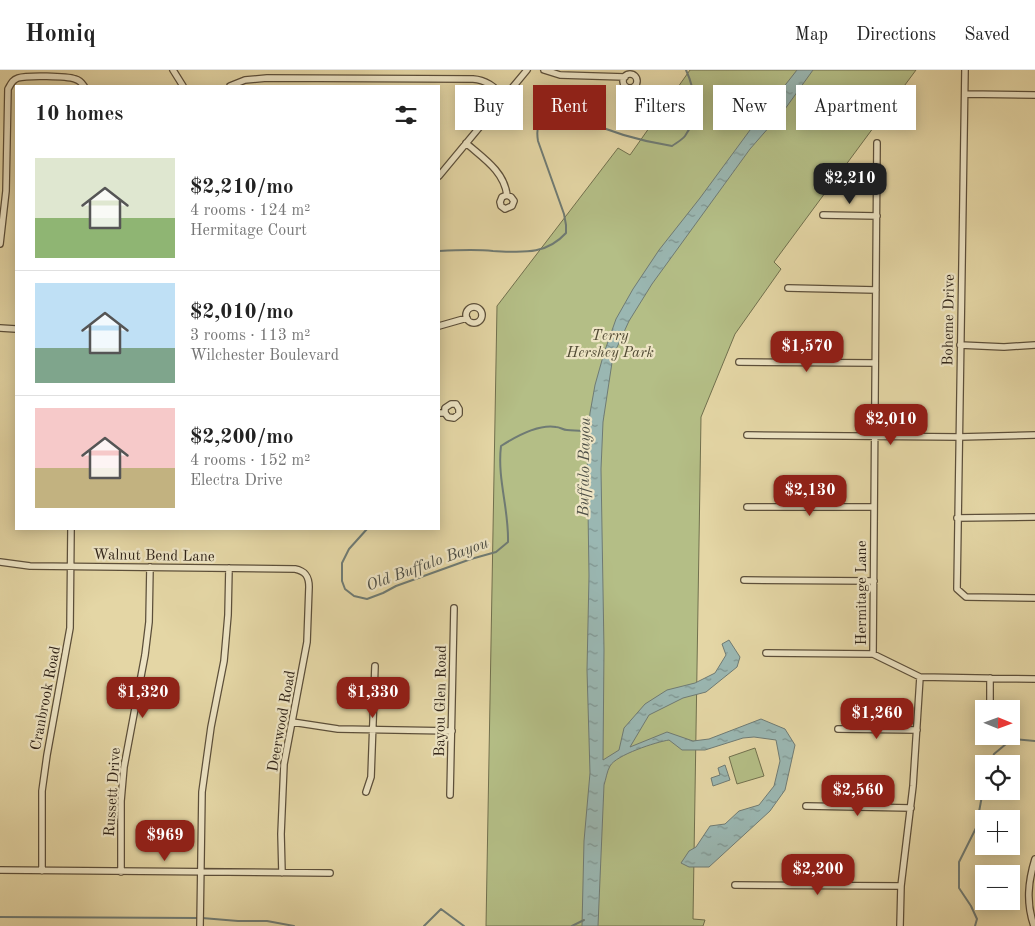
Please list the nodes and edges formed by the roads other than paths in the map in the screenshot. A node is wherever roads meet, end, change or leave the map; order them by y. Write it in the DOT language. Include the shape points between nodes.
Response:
graph roads {
  1 [pos="173,70"];
  2 [pos="527,70"];
  3 [pos="544,70"];
  4 [pos="965,70"];
  5 [pos="625,77"];
  6 [pos="83,85"];
  7 [pos="183,85"];
  8 [pos="232,85"];
  9 [pos="492,85"];
  10 [pos="515,85"];
  11 [pos="965,94"];
  12 [pos="1035,95"];
  13 [pos="477,130"];
  14 [pos="466,143"];
  15 [pos="877,143"];
  16 [pos="440,175"];
  17 [pos="507,195"];
  18 [pos="823,215"];
  19 [pos="876,216"];
  20 [pos="0,244"];
  21 [pos="788,288"];
  22 [pos="876,290"];
  23 [pos="467,318"];
  24 [pos="440,326"];
  25 [pos="0,328"];
  26 [pos="15,329"];
  27 [pos="1035,345"];
  28 [pos="960,346"];
  29 [pos="739,362"];
  30 [pos="875,363"];
  31 [pos="747,435"];
  32 [pos="875,435"];
  33 [pos="1035,435"];
  34 [pos="959,437"];
  35 [pos="747,507"];
  36 [pos="874,507"];
  37 [pos="957,518"];
  38 [pos="1035,518"];
  39 [pos="71,530"];
  40 [pos="0,562"];
  41 [pos="71,566"];
  42 [pos="150,567"];
  43 [pos="229,568"];
  44 [pos="306,574"];
  45 [pos="744,580"];
  46 [pos="874,581"];
  47 [pos="1035,598"];
  48 [pos="454,608"];
  49 [pos="766,653"];
  50 [pos="873,654"];
  51 [pos="375,666"];
  52 [pos="920,677"];
  53 [pos="990,678"];
  54 [pos="1035,679"];
  55 [pos="990,700"];
  56 [pos="292,722"];
  57 [pos="838,729"];
  58 [pos="373,730"];
  59 [pos="917,730"];
  60 [pos="452,731"];
  61 [pos="366,792"];
  62 [pos="450,795"];
  63 [pos="806,806"];
  64 [pos="911,808"];
  65 [pos="1035,859"];
  66 [pos="0,870"];
  67 [pos="42,871"];
  68 [pos="121,872"];
  69 [pos="201,872"];
  70 [pos="282,873"];
  71 [pos="330,873"];
  72 [pos="736,885"];
  73 [pos="900,886"];
  74 [pos="1034,923"];
  75 [pos="200,926"];
  76 [pos="900,926"];
  1 -- 7 [label="street"];
  2 -- 10 [label="street"];
  3 -- 5 [label="street" via="560,75"];
  4 -- 11 [label="street, Boheme Drive"];
  6 -- 20 [label="street" via="73,78 64,77 26,77 12,81 8,89 6,191"];
  8 -- 9 [label="street" via="267,78 473,79"];
  11 -- 12 [label="street"];
  11 -- 28 [label="street, Boheme Drive"];
  13 -- 14 [label="street"];
  14 -- 16 [label="street"];
  14 -- 17 [label="street" via="493,166 502,178"];
  15 -- 19 [label="street, Hermitage Lane"];
  18 -- 19 [label="street"];
  19 -- 22 [label="street, Hermitage Lane"];
  21 -- 22 [label="street"];
  22 -- 30 [label="street, Hermitage Lane"];
  23 -- 24 [label="street"];
  25 -- 26 [label="street"];
  27 -- 28 [label="street"];
  28 -- 34 [label="street, Boheme Drive"];
  29 -- 30 [label="street"];
  30 -- 32 [label="street, Hermitage Lane"];
  31 -- 32 [label="street"];
  32 -- 34 [label="street"];
  32 -- 36 [label="street, Hermitage Lane"];
  33 -- 34 [label="street"];
  34 -- 37 [label="street, Boheme Drive"];
  35 -- 36 [label="street"];
  36 -- 46 [label="street, Hermitage Lane"];
  37 -- 38 [label="street"];
  37 -- 47 [label="street, Boheme Drive" via="957,589 966,597"];
  39 -- 41 [label="street, Cranbrook Road"];
  40 -- 41 [label="street, Walnut Bend Lane"];
  41 -- 42 [label="street, Walnut Bend Lane"];
  41 -- 67 [label="street, Cranbrook Road" via="69,636 42,791"];
  42 -- 43 [label="street, Walnut Bend Lane"];
  42 -- 68 [label="street, Russett Drive" via="145,655 124,766"];
  43 -- 44 [label="street, Walnut Bend Lane" via="295,569"];
  43 -- 69 [label="street" via="225,654 202,792"];
  44 -- 56 [label="street, Deerwood Road" via="309,580 307,642"];
  45 -- 46 [label="street"];
  46 -- 50 [label="street, Hermitage Lane"];
  48 -- 60 [label="street, Bayou Glen Road"];
  49 -- 50 [label="street"];
  50 -- 52 [label="street"];
  51 -- 58 [label="street"];
  52 -- 53 [label="street"];
  52 -- 59 [label="street"];
  53 -- 54 [label="street"];
  53 -- 55 [label="street"];
  56 -- 58 [label="street" via="322,728"];
  56 -- 70 [label="street, Deerwood Road" via="282,789"];
  57 -- 59 [label="street"];
  58 -- 60 [label="street"];
  58 -- 61 [label="street" via="371,777"];
  59 -- 64 [label="street"];
  60 -- 62 [label="street, Bayou Glen Road"];
  63 -- 64 [label="street"];
  64 -- 73 [label="street"];
  65 -- 74 [label="street" via="1028,895"];
  66 -- 67 [label="street"];
  67 -- 68 [label="street"];
  68 -- 69 [label="street"];
  69 -- 70 [label="street"];
  69 -- 75 [label="street"];
  70 -- 71 [label="street"];
  72 -- 73 [label="street"];
  73 -- 76 [label="street"];
}
